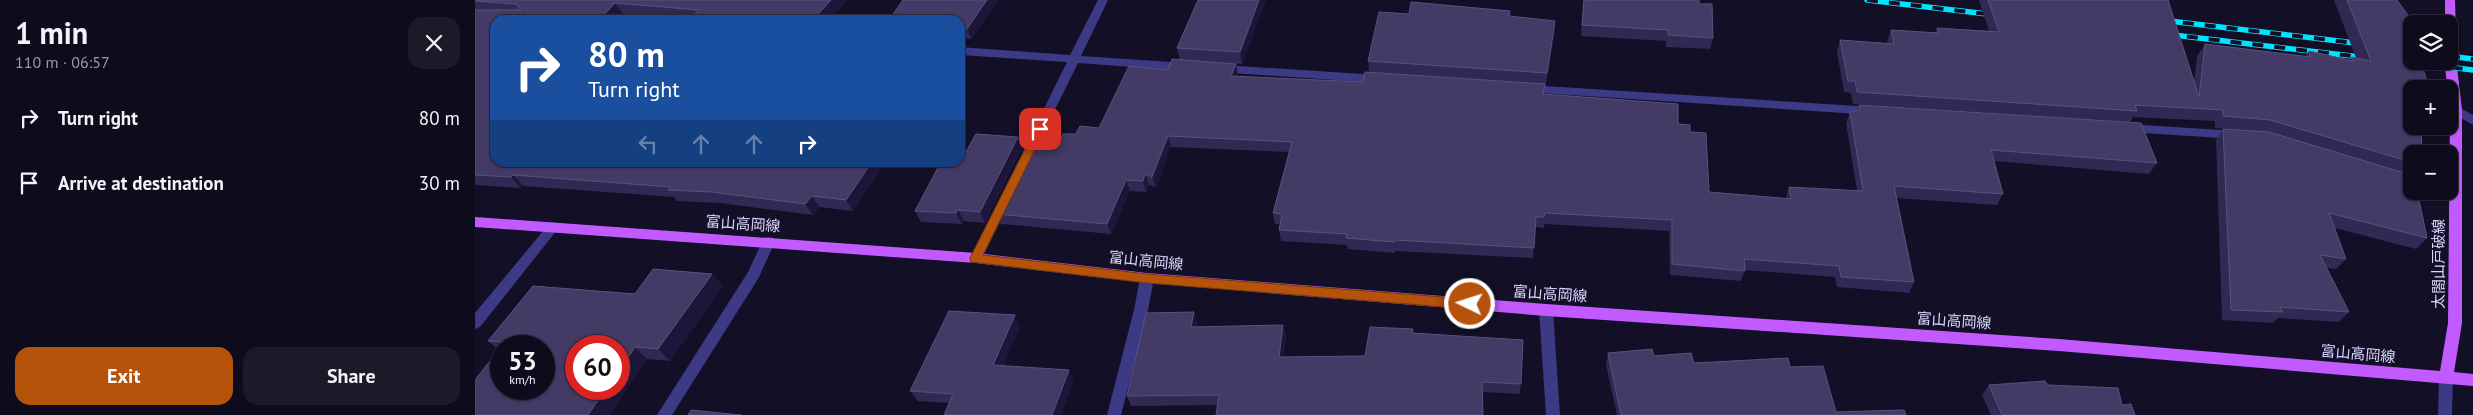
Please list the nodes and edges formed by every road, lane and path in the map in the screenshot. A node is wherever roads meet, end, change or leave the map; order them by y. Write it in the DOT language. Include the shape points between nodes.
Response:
graph roads {
  1 [pos="1103,0"];
  2 [pos="2450,0"];
  3 [pos="965,51"];
  4 [pos="1074,59"];
  5 [pos="1390,80"];
  6 [pos="2453,80"];
  7 [pos="1519,88"];
  8 [pos="2458,111"];
  9 [pos="1885,112"];
  10 [pos="2473,121"];
  11 [pos="2113,127"];
  12 [pos="2251,136"];
  13 [pos="1023,163"];
  14 [pos="1010,190"];
  15 [pos="2456,200"];
  16 [pos="475,222"];
  17 [pos="553,227"];
  18 [pos="769,242"];
  19 [pos="976,258"];
  20 [pos="1147,278"];
  21 [pos="1546,310"];
  22 [pos="475,323"];
  23 [pos="2446,378"];
  24 [pos="2473,380"];
  25 [pos="663,415"];
  26 [pos="1114,415"];
  27 [pos="1553,415"];
  28 [pos="2445,415"];
  1 -- 4 [label="street"];
  2 -- 6 [label="main road, 太閤山戸破線"];
  3 -- 4 [label="street"];
  4 -- 5 [label="street"];
  4 -- 13 [label="street"];
  7 -- 9 [label="street"];
  8 -- 10 [label="street"];
  11 -- 12 [label="street"];
  14 -- 19 [label="street"];
  15 -- 23 [label="main road, 太閤山戸破線" via="2455,323"];
  16 -- 17 [label="main road, 富山高岡線"];
  17 -- 18 [label="main road, 富山高岡線"];
  17 -- 22 [label="street"];
  18 -- 19 [label="main road, 富山高岡線"];
  18 -- 25 [label="street" via="753,275"];
  19 -- 20 [label="main road, 富山高岡線"];
  20 -- 21 [label="main road, 富山高岡線"];
  20 -- 26 [label="street"];
  21 -- 23 [label="main road, 富山高岡線" via="2049,344"];
  21 -- 27 [label="street"];
  23 -- 24 [label="main road, 富山高岡線"];
  23 -- 28 [label="street"];
}
